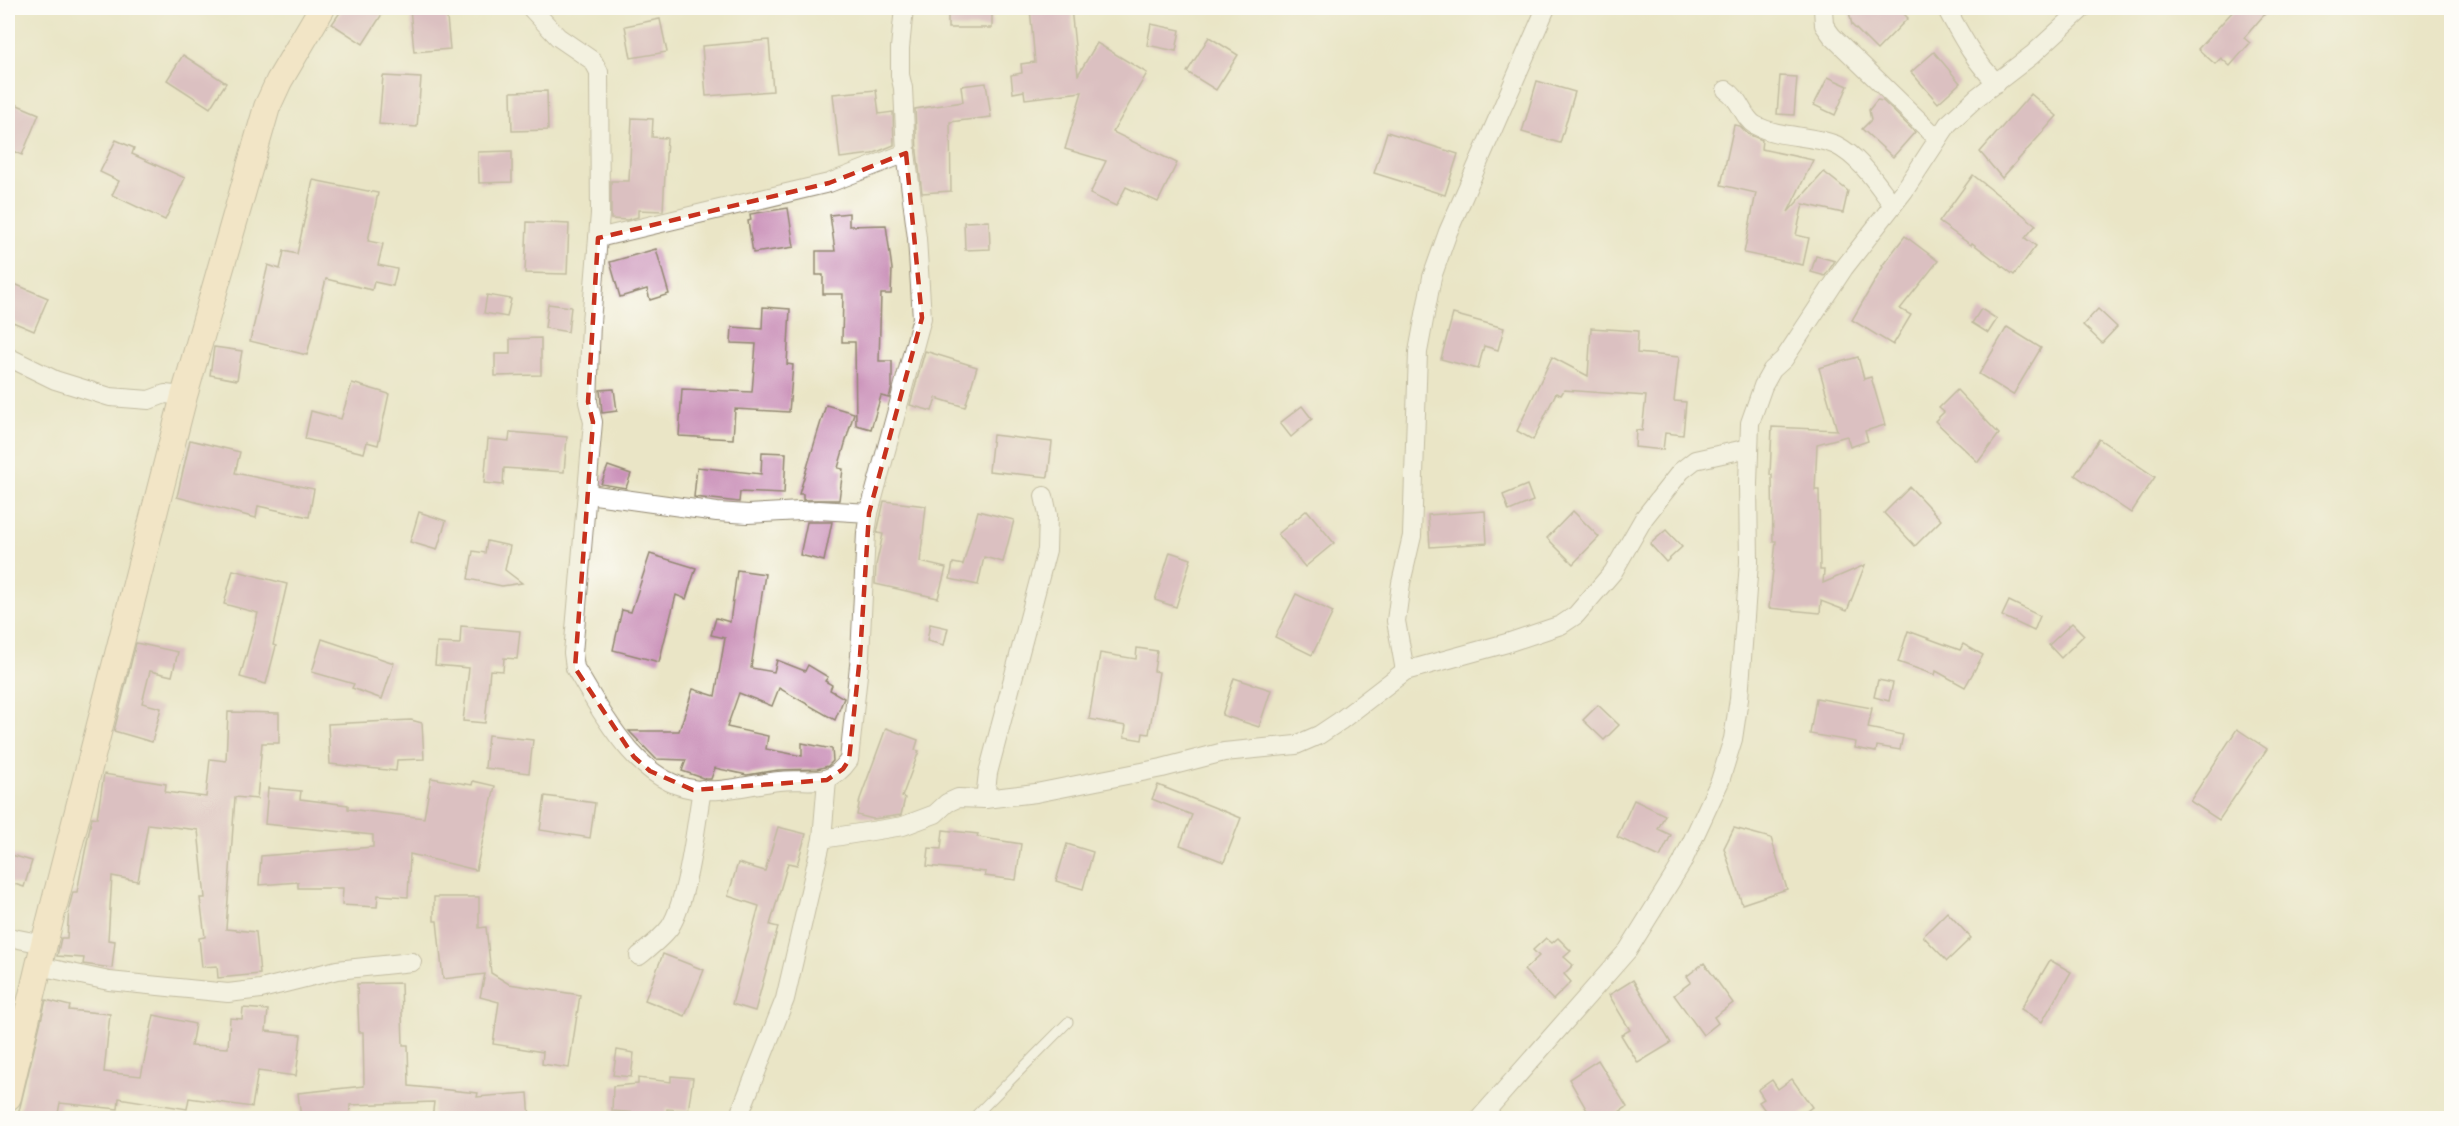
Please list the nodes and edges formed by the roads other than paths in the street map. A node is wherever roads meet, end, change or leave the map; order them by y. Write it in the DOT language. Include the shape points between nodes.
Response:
graph roads {
  1 [pos="322,8"];
  2 [pos="531,8"];
  3 [pos="904,8"];
  4 [pos="1546,8"];
  5 [pos="1823,8"];
  6 [pos="1946,8"];
  7 [pos="2083,8"];
  8 [pos="1996,83"];
  9 [pos="1726,90"];
  10 [pos="1938,139"];
  11 [pos="906,153"];
  12 [pos="1893,205"];
  13 [pos="598,238"];
  14 [pos="8,357"];
  15 [pos="184,396"];
  16 [pos="1749,448"];
  17 [pos="588,494"];
  18 [pos="1044,496"];
  19 [pos="869,513"];
  20 [pos="1405,671"];
  21 [pos="827,780"];
  22 [pos="702,789"];
  23 [pos="985,799"];
  24 [pos="822,839"];
  25 [pos="8,937"];
  26 [pos="41,955"];
  27 [pos="639,956"];
  28 [pos="412,962"];
  29 [pos="1068,1022"];
  30 [pos="8,1097"];
  31 [pos="738,1119"];
  32 [pos="973,1119"];
  33 [pos="1480,1119"];
  1 -- 15 [label="street" via="267,107"];
  2 -- 13 [label="street" via="558,37 593,61 599,72"];
  3 -- 11 [label="street" via="900,66"];
  4 -- 20 [label="street" via="1448,232 1432,278 1418,352 1412,536 1396,621"];
  5 -- 10 [label="street" via="1824,25 1832,36"];
  6 -- 8 [label="street" via="1967,46"];
  7 -- 8 [label="street"];
  8 -- 10 [label="street" via="1948,124"];
  9 -- 12 [label="street" via="1736,96 1752,123 1772,133 1834,144 1851,154"];
  10 -- 12 [label="street"];
  11 -- 13 [label="street" via="829,183"];
  11 -- 19 [label="street" via="922,318"];
  12 -- 16 [label="street" via="1844,268 1784,359 1772,370 1750,423"];
  13 -- 17 [label="street" via="591,322 588,402 593,422"];
  14 -- 15 [label="street" via="55,380 110,397 149,400 165,394"];
  15 -- 26 [label="street"];
  16 -- 20 [label="street" via="1695,460 1681,471 1644,518 1613,572 1576,615 1561,625"];
  16 -- 33 [label="street" via="1749,562 1739,699 1733,739 1720,781 1682,863 1628,950"];
  17 -- 19 [label="street" via="717,512"];
  17 -- 22 [label="street" via="573,653 575,668 634,757 674,784"];
  18 -- 23 [label="street" via="1047,550 988,773"];
  19 -- 21 [label="street" via="849,760"];
  20 -- 23 [label="street" via="1320,735 1296,745 1224,752 1036,793"];
  21 -- 22 [label="street"];
  21 -- 24 [label="street"];
  22 -- 27 [label="street" via="680,904 662,937"];
  23 -- 24 [label="street" via="954,800 935,814 903,826"];
  24 -- 31 [label="street" via="785,999"];
  25 -- 26 [label="street"];
  26 -- 28 [label="street" via="109,981 228,993 337,970"];
  26 -- 30 [label="street"];
  29 -- 32 [label="lane"];
}
